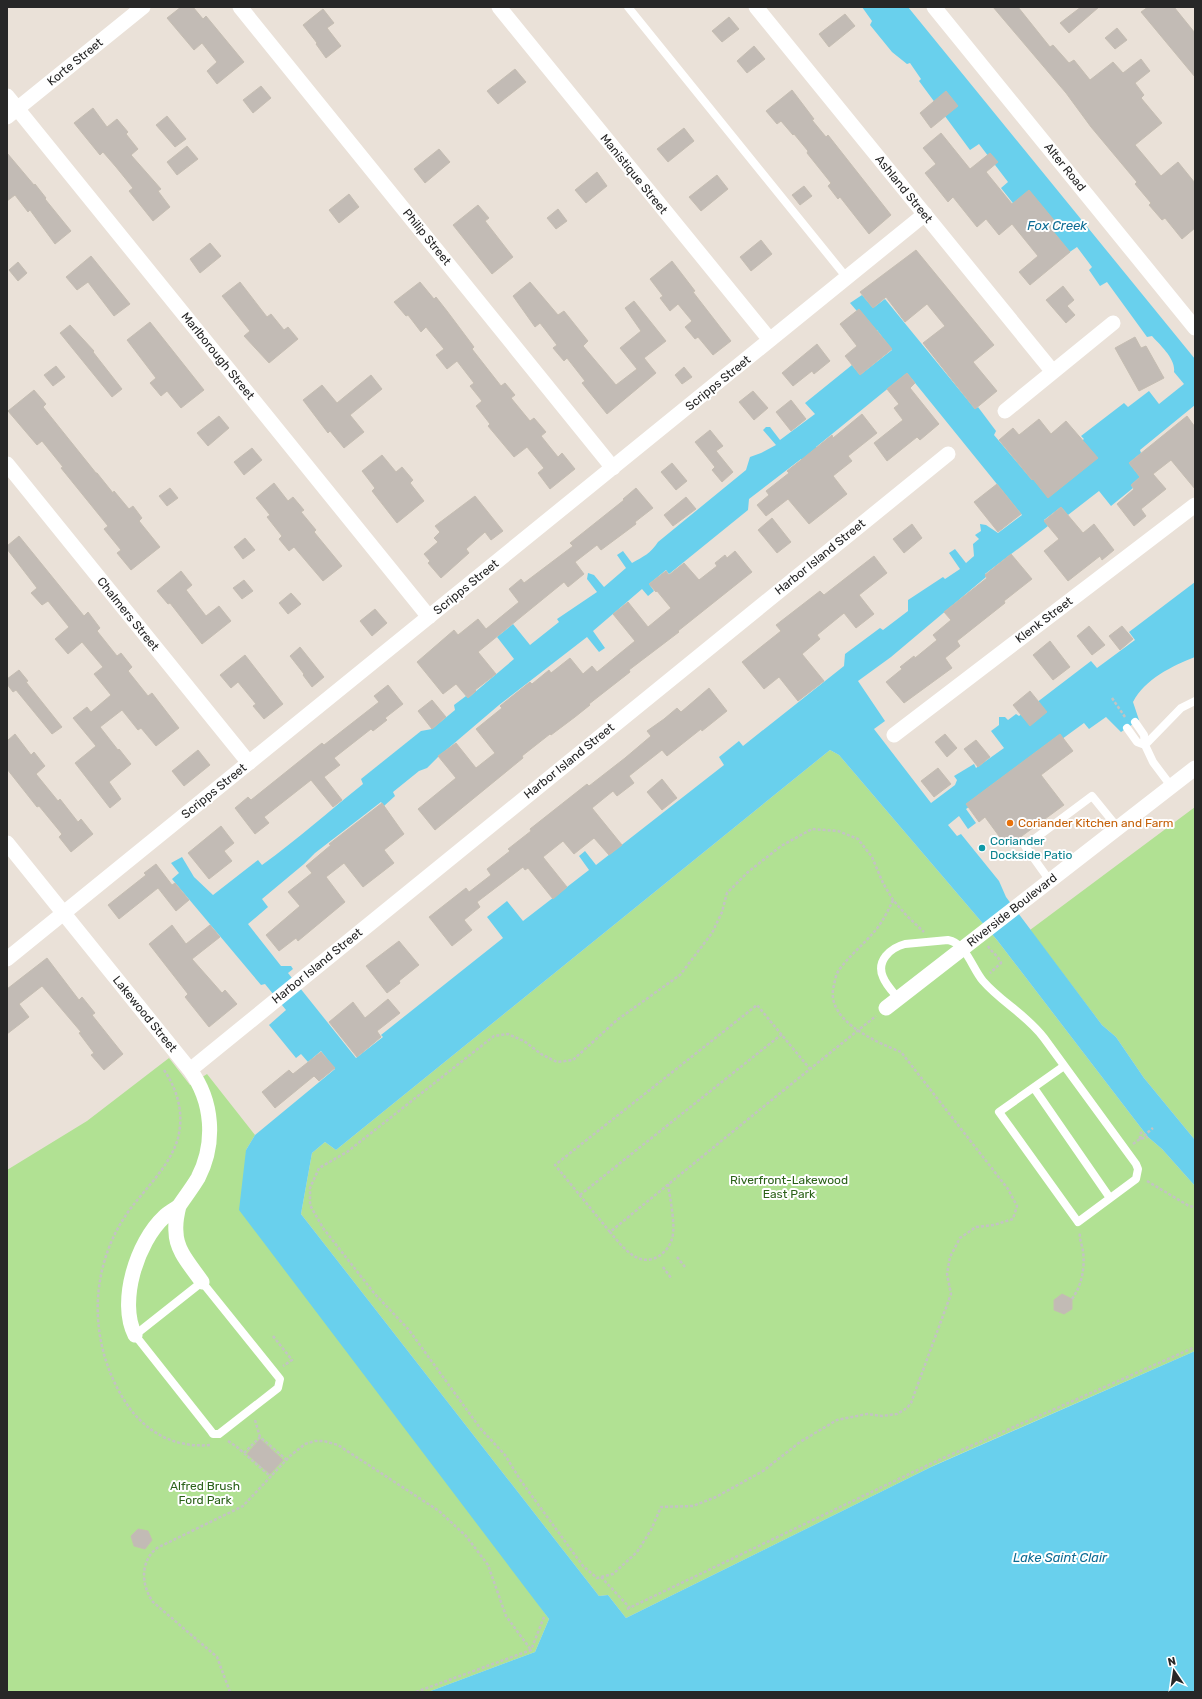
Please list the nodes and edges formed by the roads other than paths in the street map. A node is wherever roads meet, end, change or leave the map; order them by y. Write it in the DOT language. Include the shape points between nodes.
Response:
graph roads {
  1 [pos="143,7"];
  2 [pos="240,7"];
  3 [pos="498,7"];
  4 [pos="628,7"];
  5 [pos="756,7"];
  6 [pos="934,7"];
  7 [pos="7,96"];
  8 [pos="12,113"];
  9 [pos="925,214"];
  10 [pos="847,278"];
  11 [pos="1113,323"];
  12 [pos="1195,328"];
  13 [pos="770,340"];
  14 [pos="1052,372"];
  15 [pos="1005,411"];
  16 [pos="948,454"];
  17 [pos="7,464"];
  18 [pos="613,468"];
  19 [pos="1195,506"];
  20 [pos="429,617"];
  21 [pos="1195,701"];
  22 [pos="1135,722"];
  23 [pos="1127,728"];
  24 [pos="894,735"];
  25 [pos="1145,745"];
  26 [pos="249,763"];
  27 [pos="1195,768"];
  28 [pos="1171,786"];
  29 [pos="1118,828"];
  30 [pos="7,844"];
  31 [pos="1050,881"];
  32 [pos="64,914"];
  33 [pos="962,948"];
  34 [pos="7,959"];
  35 [pos="898,998"];
  36 [pos="886,1008"];
  37 [pos="1064,1066"];
  38 [pos="190,1070"];
  39 [pos="1034,1088"];
  40 [pos="1110,1198"];
  41 [pos="179,1206"];
  42 [pos="202,1282"];
  43 [pos="135,1335"];
  1 -- 8 [label="street, Korte Street"];
  2 -- 18 [label="street, Philip Street"];
  3 -- 13 [label="street, Manistique Street"];
  4 -- 10 [label="lane"];
  5 -- 9 [label="street, Ashland Street"];
  6 -- 12 [label="street, Alter Road"];
  7 -- 8 [label="street, Marlborough Street"];
  8 -- 20 [label="street, Marlborough Street"];
  9 -- 10 [label="street, Scripps Street"];
  9 -- 14 [label="street, Ashland Street"];
  10 -- 13 [label="street, Scripps Street"];
  11 -- 14 [label="street"];
  13 -- 18 [label="street, Scripps Street"];
  14 -- 15 [label="street"];
  16 -- 38 [label="street, Harbor Island Street"];
  17 -- 26 [label="street, Chalmers Street"];
  18 -- 20 [label="street, Scripps Street"];
  19 -- 24 [label="street, Klenk Street"];
  20 -- 26 [label="street, Scripps Street"];
  21 -- 25 [label="lane" via="1181,708"];
  22 -- 25 [label="lane" via="1144,735"];
  23 -- 25 [label="lane" via="1137,742"];
  25 -- 28 [label="lane" via="1153,762"];
  26 -- 32 [label="street, Scripps Street"];
  27 -- 28 [label="street, Riverside Boulevard"];
  28 -- 29 [label="street, Riverside Boulevard"];
  29 -- 31 [label="street, Riverside Boulevard"];
  29 -- 31 [label="lane" via="1092,796 1025,846"];
  30 -- 32 [label="street, Lakewood Street"];
  31 -- 33 [label="street, Riverside Boulevard"];
  32 -- 34 [label="street, Scripps Street"];
  32 -- 38 [label="street, Lakewood Street"];
  33 -- 35 [label="street, Riverside Boulevard"];
  33 -- 35 [label="lane" via="955,941 935,941 899,946 889,952 881,968 882,976"];
  33 -- 37 [label="lane" via="983,981 1036,1027"];
  35 -- 36 [label="street, Riverside Boulevard"];
  37 -- 39 [label="lane"];
  37 -- 40 [label="lane" via="1138,1169 1136,1179"];
  38 -- 41 [label="street, Lakewood Street" via="207,1103 209,1138 198,1177"];
  39 -- 40 [label="lane"];
  39 -- 40 [label="lane" via="999,1112 1078,1222"];
  41 -- 42 [label="street, Lakewood Street" via="176,1232 178,1243"];
  41 -- 43 [label="street, Lakewood Street" via="164,1217 154,1230 134,1270 128,1305 130,1323"];
  42 -- 43 [label="lane"];
  42 -- 43 [label="lane" via="280,1379 278,1388 250,1411 222,1433 213,1434"];
}
